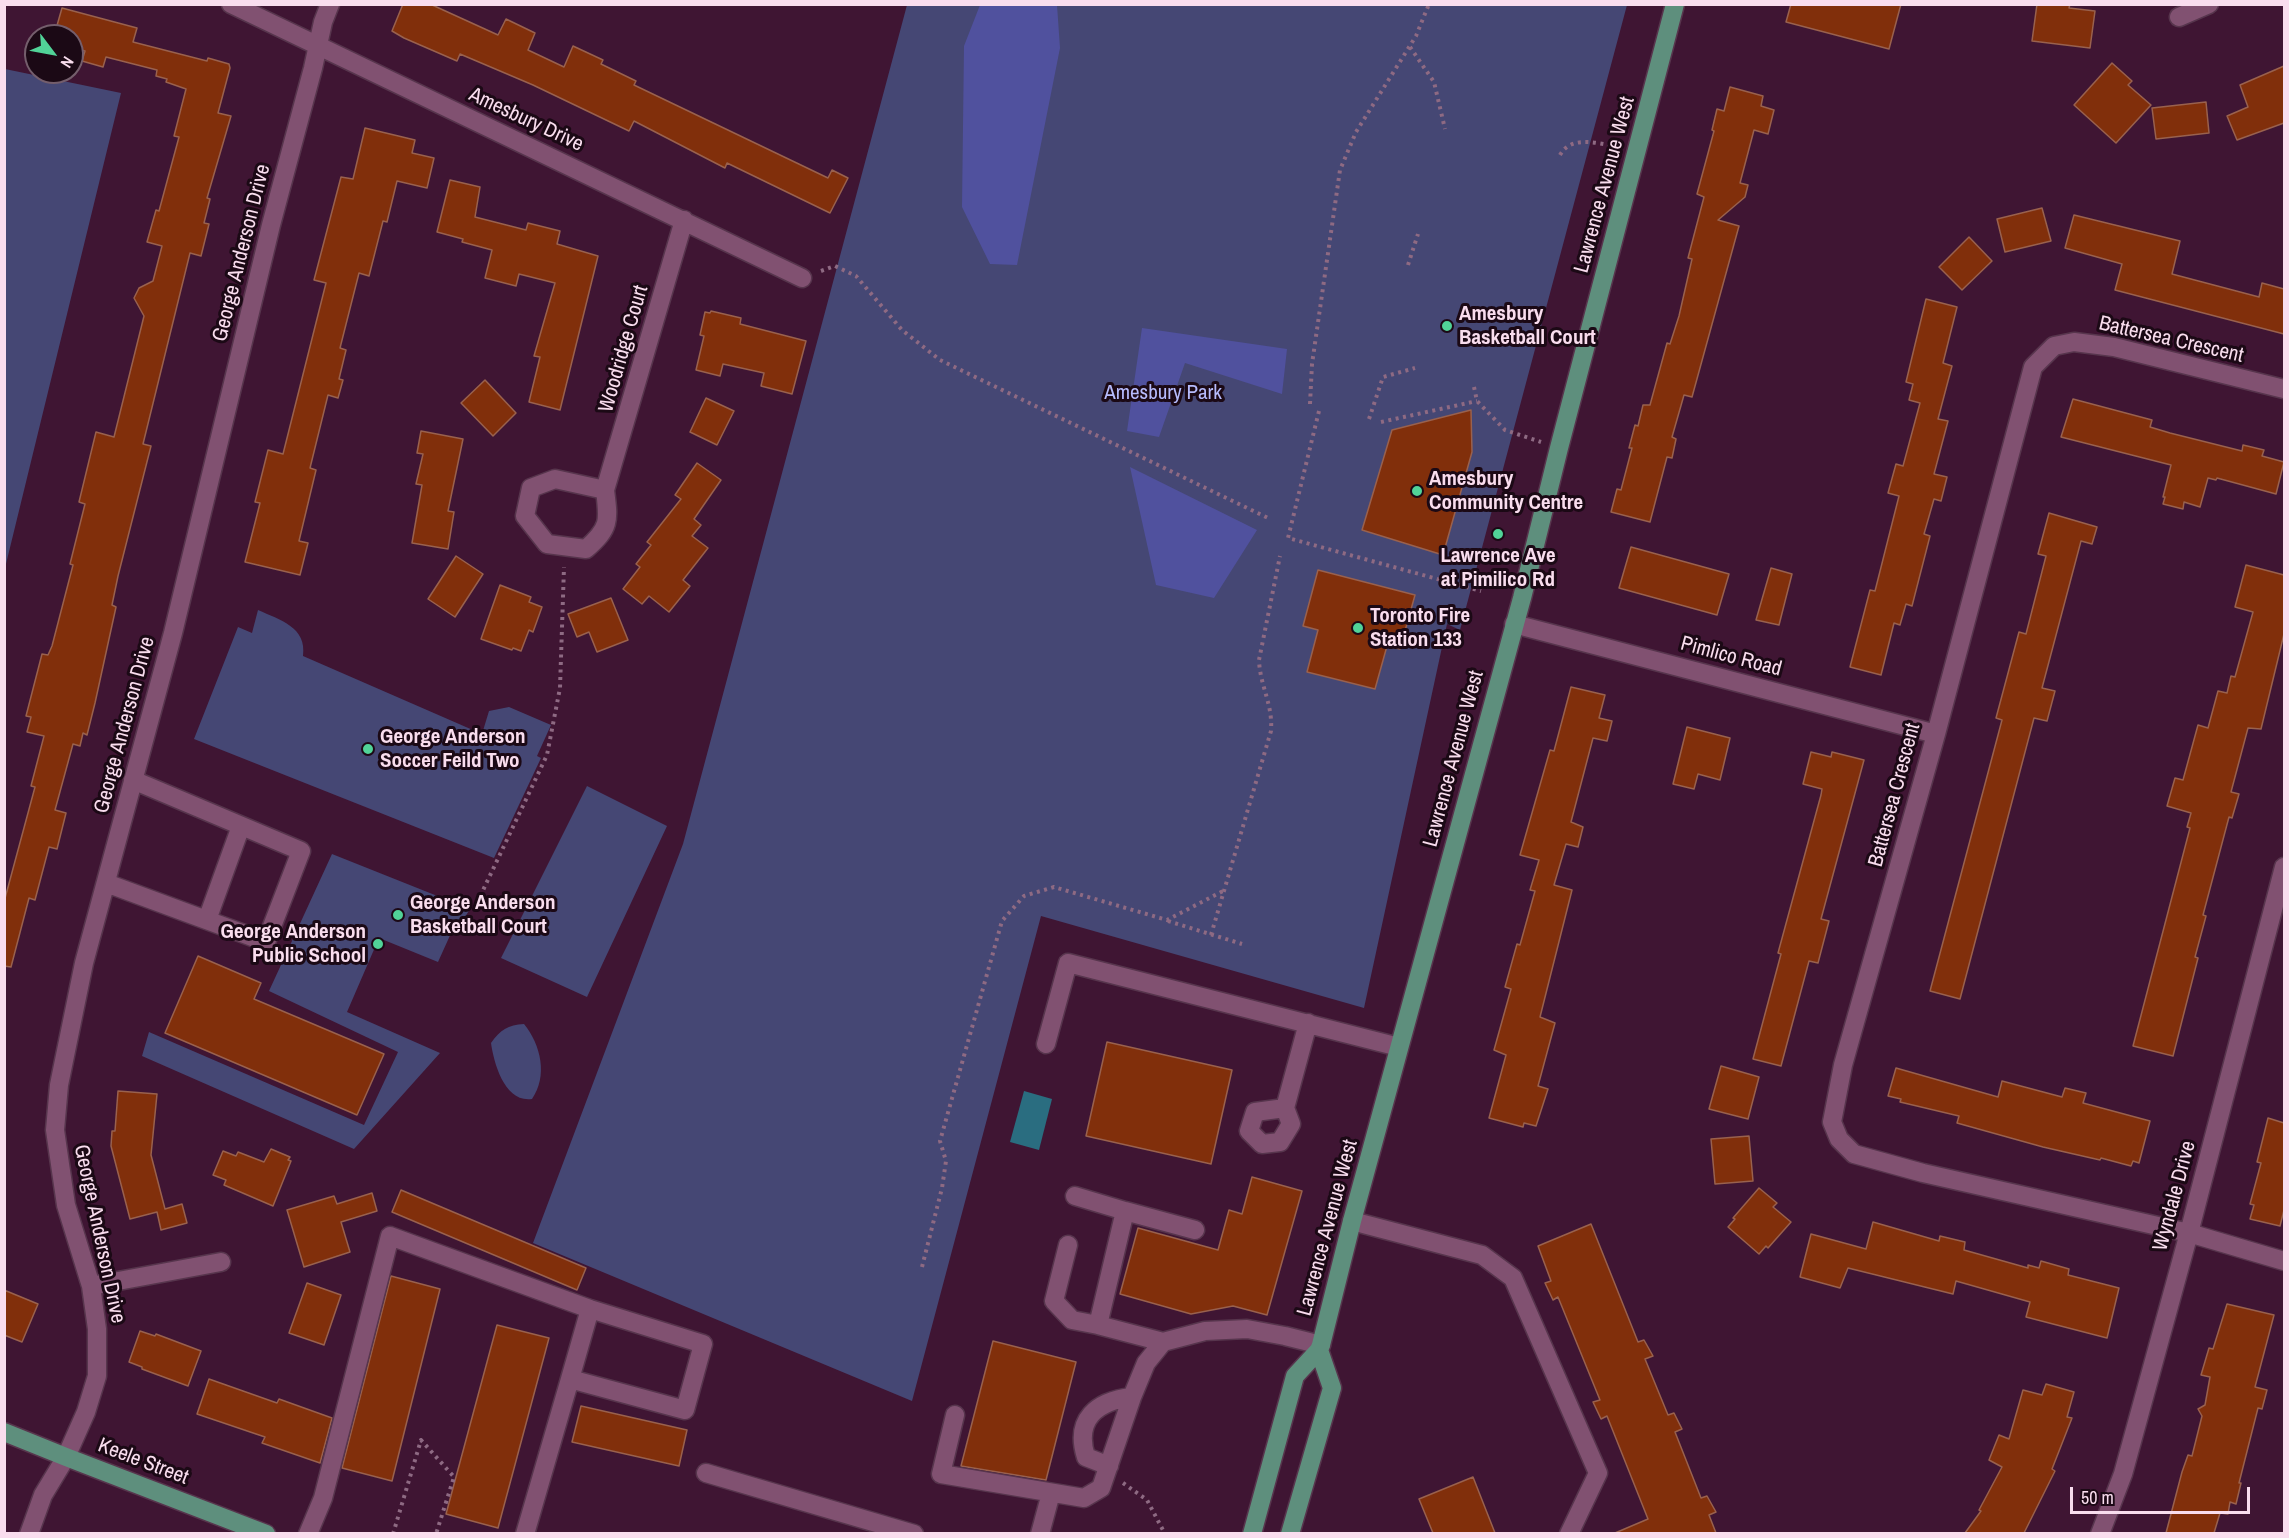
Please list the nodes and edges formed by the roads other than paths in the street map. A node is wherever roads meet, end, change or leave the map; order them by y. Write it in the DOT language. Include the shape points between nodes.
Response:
graph roads {
  1 [pos="231,4"];
  2 [pos="330,4"];
  3 [pos="1676,4"];
  4 [pos="2209,4"];
  5 [pos="2179,16"];
  6 [pos="318,47"];
  7 [pos="684,220"];
  8 [pos="802,278"];
  9 [pos="2284,389"];
  10 [pos="605,490"];
  11 [pos="1514,624"];
  12 [pos="1936,734"];
  13 [pos="133,780"];
  14 [pos="241,825"];
  15 [pos="2284,867"];
  16 [pos="106,883"];
  17 [pos="207,920"];
  18 [pos="1308,1023"];
  19 [pos="1046,1044"];
  20 [pos="1399,1047"];
  21 [pos="1285,1108"];
  22 [pos="1076,1196"];
  23 [pos="1125,1211"];
  24 [pos="1352,1221"];
  25 [pos="1195,1230"];
  26 [pos="2189,1233"];
  27 [pos="1068,1245"];
  28 [pos="2284,1261"];
  29 [pos="221,1262"];
  30 [pos="91,1286"];
  31 [pos="590,1309"];
  32 [pos="1098,1325"];
  33 [pos="1163,1342"];
  34 [pos="1320,1348"];
  35 [pos="570,1379"];
  36 [pos="1132,1397"];
  37 [pos="955,1415"];
  38 [pos="4,1431"];
  39 [pos="66,1457"];
  40 [pos="1109,1466"];
  41 [pos="706,1473"];
  42 [pos="1051,1493"];
  43 [pos="29,1533"];
  44 [pos="266,1533"];
  45 [pos="308,1533"];
  46 [pos="525,1533"];
  47 [pos="914,1533"];
  48 [pos="1040,1533"];
  49 [pos="1252,1533"];
  50 [pos="1290,1533"];
  51 [pos="1569,1533"];
  52 [pos="2100,1533"];
  1 -- 6 [label="street, Amesbury Drive"];
  2 -- 6 [label="street, George Anderson Drive"];
  3 -- 11 [label="main road, Lawrence Avenue West"];
  4 -- 5 [label="street"];
  6 -- 7 [label="street, Amesbury Drive"];
  6 -- 13 [label="street, George Anderson Drive"];
  7 -- 8 [label="street, Amesbury Drive"];
  7 -- 10 [label="street, Woodridge Court"];
  9 -- 12 [label="street, Battersea Crescent" via="2114,347 2074,342 2054,346 2033,367"];
  10 -- 10 [label="street, Woodridge Court" via="555,479 531,488 525,516 547,544 586,549 600,536 609,518"];
  11 -- 12 [label="street, Pimlico Road"];
  11 -- 20 [label="main road, Lawrence Avenue West"];
  12 -- 26 [label="street, Battersea Crescent" via="1843,1065 1832,1122 1839,1139 1854,1154 1923,1173"];
  13 -- 14 [label="street"];
  13 -- 16 [label="street, George Anderson Drive"];
  14 -- 17 [label="street"];
  14 -- 17 [label="street" via="301,851 266,942"];
  15 -- 26 [label="street, Wyndale Drive"];
  16 -- 17 [label="street"];
  16 -- 30 [label="street, George Anderson Drive" via="84,963 59,1085 55,1130 66,1205"];
  18 -- 19 [label="street" via="1068,963"];
  18 -- 20 [label="street"];
  18 -- 21 [label="street"];
  20 -- 24 [label="main road, Lawrence Avenue West"];
  22 -- 23 [label="street"];
  23 -- 25 [label="street"];
  23 -- 32 [label="street"];
  24 -- 34 [label="main road, Lawrence Avenue West"];
  24 -- 51 [label="street" via="1482,1254 1513,1278 1598,1473"];
  26 -- 28 [label="street, Battersea Crescent"];
  26 -- 52 [label="street, Wyndale Drive" via="2123,1474"];
  27 -- 32 [label="street" via="1054,1301 1072,1320"];
  29 -- 30 [label="street"];
  30 -- 39 [label="street, George Anderson Drive" via="97,1329 97,1376"];
  31 -- 35 [label="street"];
  31 -- 35 [label="street" via="703,1344 685,1410"];
  31 -- 45 [label="street" via="390,1236 323,1498"];
  32 -- 33 [label="street"];
  33 -- 34 [label="street" via="1204,1331 1246,1329"];
  33 -- 36 [label="street" via="1146,1363"];
  34 -- 49 [label="main road, Lawrence Avenue West" via="1295,1376"];
  34 -- 50 [label="main road" via="1332,1388"];
  35 -- 46 [label="street"];
  36 -- 40 [label="street"];
  36 -- 40 [label="street" via="1114,1399 1096,1408 1088,1418 1081,1443 1086,1457"];
  37 -- 42 [label="street" via="941,1474"];
  38 -- 39 [label="main road, Keele Street"];
  39 -- 43 [label="street, George Anderson Drive" via="43,1495"];
  39 -- 44 [label="main road, Keele Street"];
  40 -- 42 [label="street" via="1101,1488 1084,1498"];
  41 -- 47 [label="street"];
  42 -- 48 [label="street"];
}
